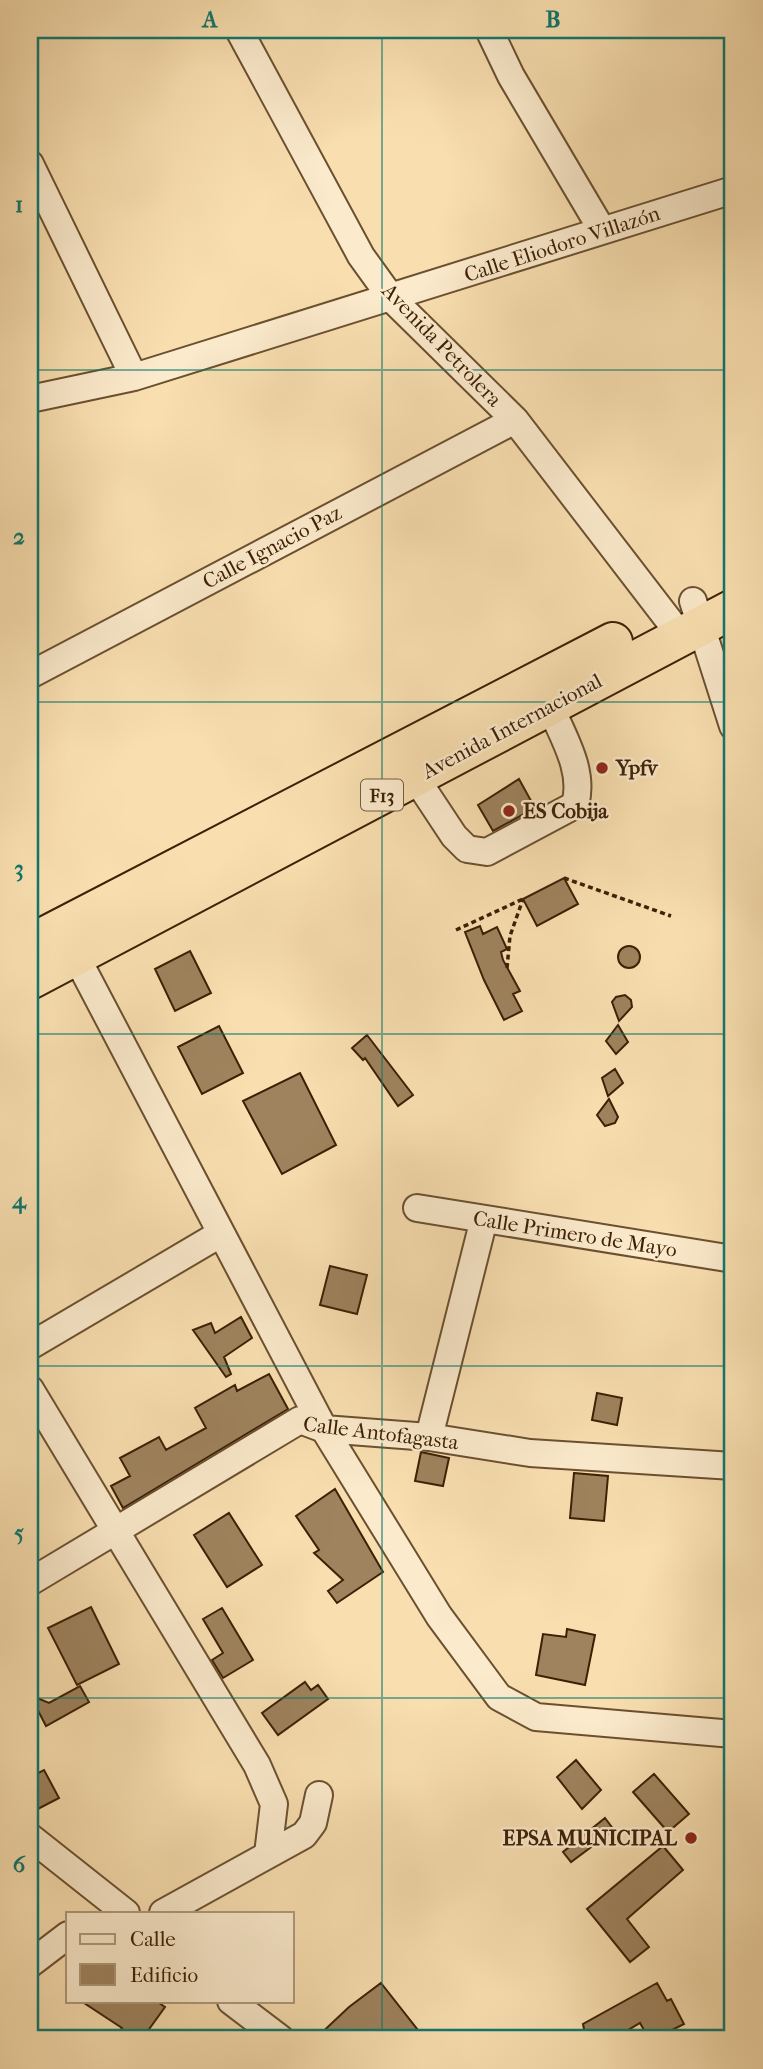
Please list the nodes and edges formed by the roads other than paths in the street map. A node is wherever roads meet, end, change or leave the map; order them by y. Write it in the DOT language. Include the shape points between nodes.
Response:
graph roads {
  1 [pos="239,30"];
  2 [pos="489,30"];
  3 [pos="30,164"];
  4 [pos="733,190"];
  5 [pos="602,230"];
  6 [pos="392,299"];
  7 [pos="134,377"];
  8 [pos="30,399"];
  9 [pos="515,419"];
  10 [pos="733,580"];
  11 [pos="695,617"];
  12 [pos="30,675"];
  13 [pos="550,706"];
  14 [pos="733,726"];
  15 [pos="415,777"];
  16 [pos="56,943"];
  17 [pos="30,980"];
  18 [pos="417,1208"];
  19 [pos="484,1219"];
  20 [pos="220,1234"];
  21 [pos="733,1259"];
  22 [pos="30,1346"];
  23 [pos="30,1388"];
  24 [pos="324,1429"];
  25 [pos="429,1437"];
  26 [pos="733,1466"];
  27 [pos="115,1532"];
  28 [pos="30,1582"];
  29 [pos="733,1734"];
  30 [pos="319,1795"];
  31 [pos="30,1838"];
  32 [pos="268,1854"];
  33 [pos="113,1910"];
  34 [pos="165,1912"];
  35 [pos="66,1937"];
  36 [pos="30,1964"];
  37 [pos="232,2002"];
  38 [pos="281,2039"];
  1 -- 6 [label="street, Avenida Petrolera" via="361,256"];
  2 -- 5 [label="street"];
  3 -- 7 [label="street"];
  4 -- 5 [label="street, Calle Eliodoro Villazón"];
  5 -- 6 [label="street, Calle Eliodoro Villazón"];
  6 -- 7 [label="street, Calle Eliodoro Villazón"];
  6 -- 9 [label="street, Avenida Petrolera"];
  7 -- 8 [label="street, Calle Eliodoro Villazón"];
  9 -- 11 [label="street, Avenida Petrolera"];
  9 -- 12 [label="street, Calle Ignacio Paz"];
  10 -- 11 [label="highway, Avenida Internacional / F13"];
  11 -- 13 [label="highway, Avenida Internacional / F13"];
  11 -- 14 [label="street, Avenida Petrolera"];
  11 -- 16 [label="highway, Avenida Internacional / F13"];
  13 -- 15 [label="highway, Avenida Internacional / F13"];
  13 -- 15 [label="street" via="576,771 579,789 575,805 487,852 467,849 454,836"];
  15 -- 16 [label="highway, Avenida Internacional / F13"];
  16 -- 17 [label="highway, Avenida Internacional / F13"];
  16 -- 20 [label="street"];
  18 -- 19 [label="street, Calle Primero de Mayo"];
  19 -- 21 [label="street, Calle Primero de Mayo"];
  19 -- 25 [label="street"];
  20 -- 22 [label="street"];
  20 -- 24 [label="street"];
  23 -- 27 [label="street"];
  24 -- 25 [label="street, Calle Antofagasta"];
  24 -- 27 [label="street, Calle Antofagasta" via="300,1420"];
  24 -- 29 [label="street" via="439,1616 499,1697 536,1717"];
  25 -- 26 [label="street, Calle Antofagasta" via="530,1452"];
  27 -- 28 [label="street, Calle Antofagasta"];
  27 -- 32 [label="street" via="257,1765 274,1804"];
  30 -- 32 [label="street" via="313,1823 304,1835"];
  31 -- 33 [label="street"];
  32 -- 34 [label="street"];
  35 -- 36 [label="street"];
  37 -- 38 [label="street"];
}
